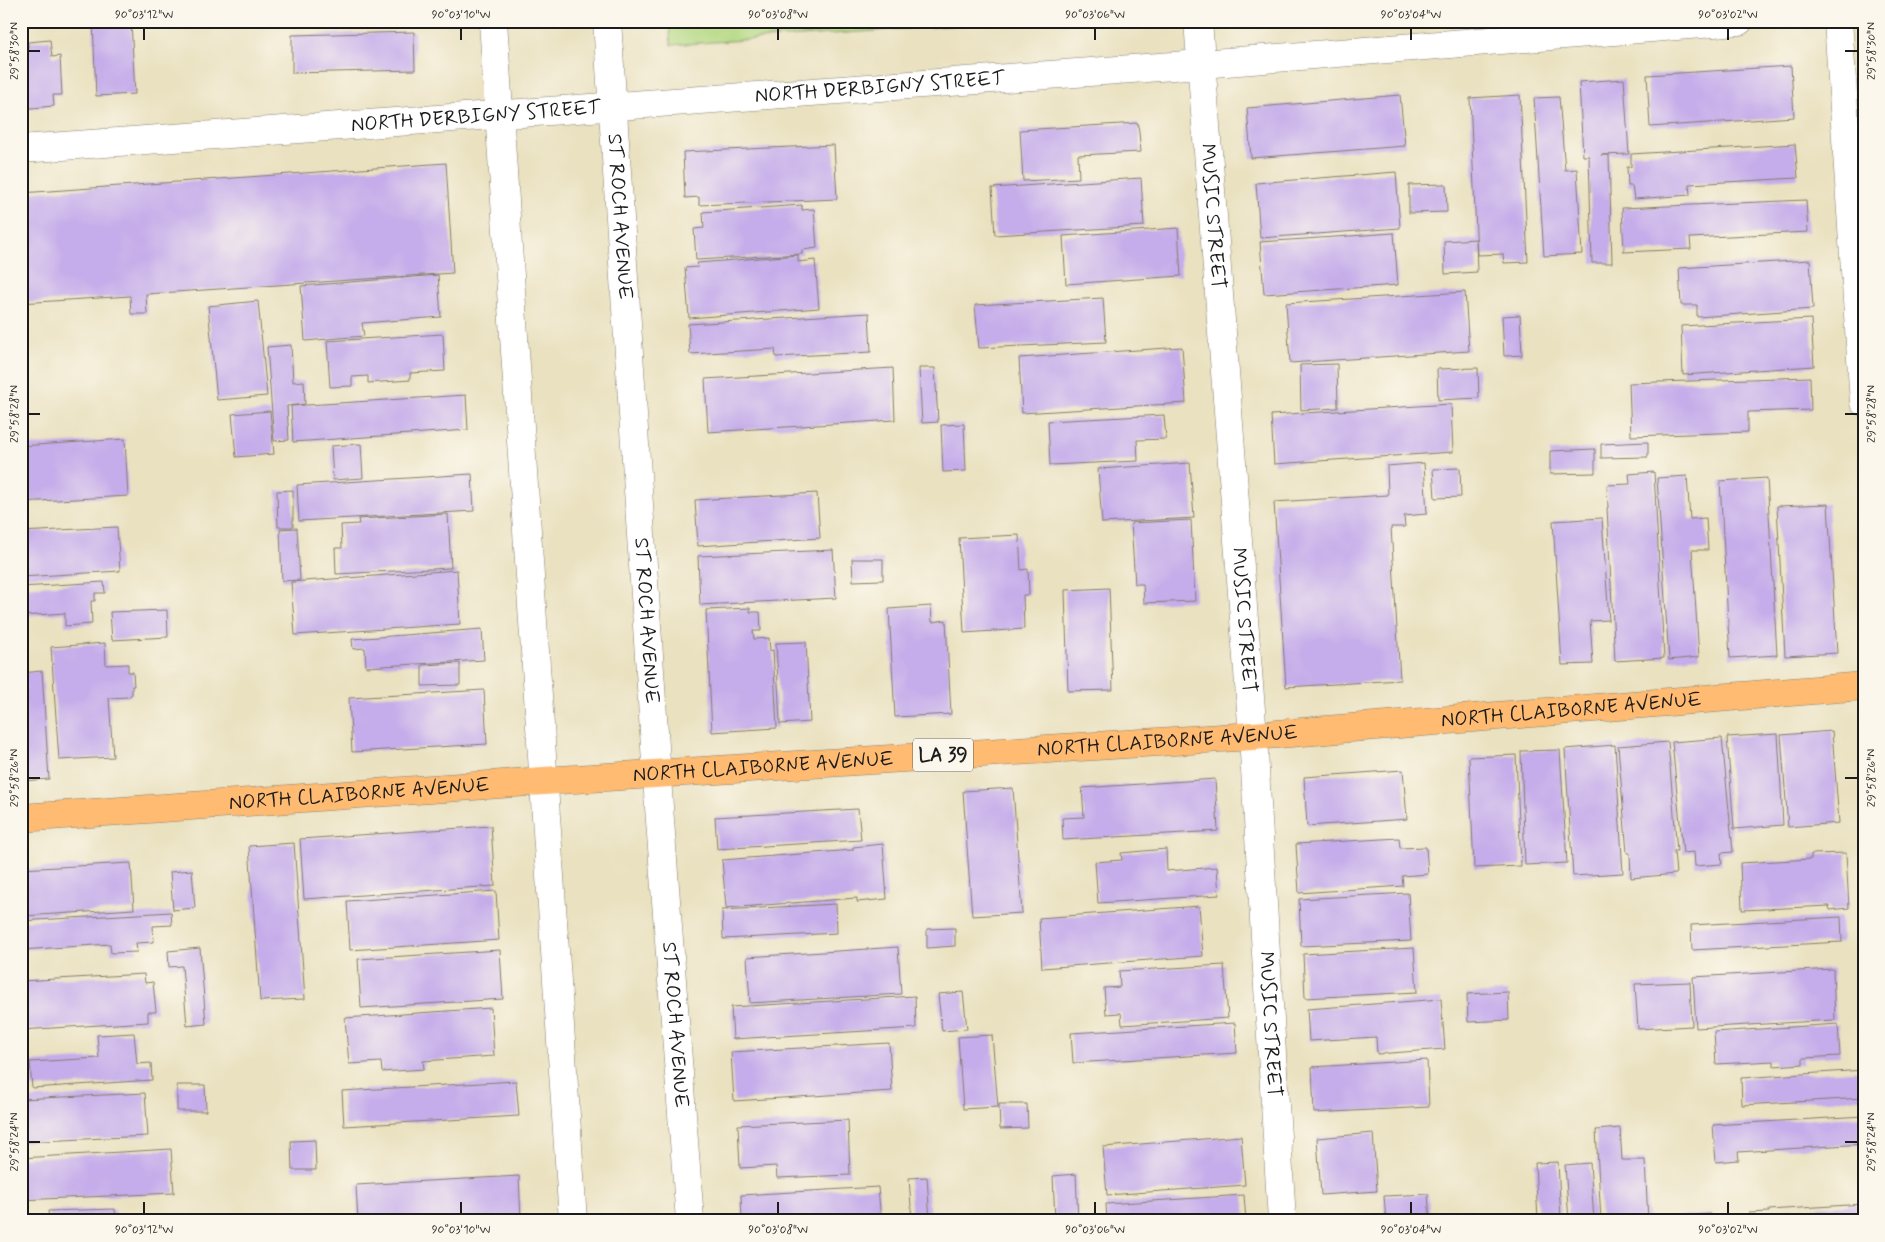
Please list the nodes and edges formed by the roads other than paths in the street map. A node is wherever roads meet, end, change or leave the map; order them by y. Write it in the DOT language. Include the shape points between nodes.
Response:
graph roads {
  1 [pos="492,21"];
  2 [pos="607,21"];
  3 [pos="1198,21"];
  4 [pos="1738,21"];
  5 [pos="1838,21"];
  6 [pos="1202,64"];
  7 [pos="613,107"];
  8 [pos="499,116"];
  9 [pos="21,150"];
  10 [pos="1864,402"];
  11 [pos="1864,686"];
  12 [pos="1253,736"];
  13 [pos="657,774"];
  14 [pos="543,781"];
  15 [pos="21,818"];
  16 [pos="573,1221"];
  17 [pos="690,1221"];
  18 [pos="1282,1221"];
  1 -- 8 [label="street"];
  2 -- 7 [label="street, ST ROCH AVENUE"];
  3 -- 6 [label="street, MUSIC STREET"];
  4 -- 6 [label="street, NORTH DERBIGNY STREET"];
  5 -- 10 [label="street"];
  6 -- 7 [label="street, NORTH DERBIGNY STREET"];
  6 -- 12 [label="street, MUSIC STREET"];
  7 -- 8 [label="street, NORTH DERBIGNY STREET"];
  7 -- 13 [label="street, ST ROCH AVENUE"];
  8 -- 9 [label="street, NORTH DERBIGNY STREET"];
  8 -- 14 [label="street"];
  11 -- 12 [label="main road, NORTH CLAIBORNE AVENUE / LA 39"];
  12 -- 13 [label="main road, NORTH CLAIBORNE AVENUE / LA 39"];
  12 -- 18 [label="street, MUSIC STREET"];
  13 -- 14 [label="main road, NORTH CLAIBORNE AVENUE / LA 39"];
  13 -- 17 [label="street, ST ROCH AVENUE"];
  14 -- 15 [label="main road, NORTH CLAIBORNE AVENUE / LA 39"];
  14 -- 16 [label="street"];
}
